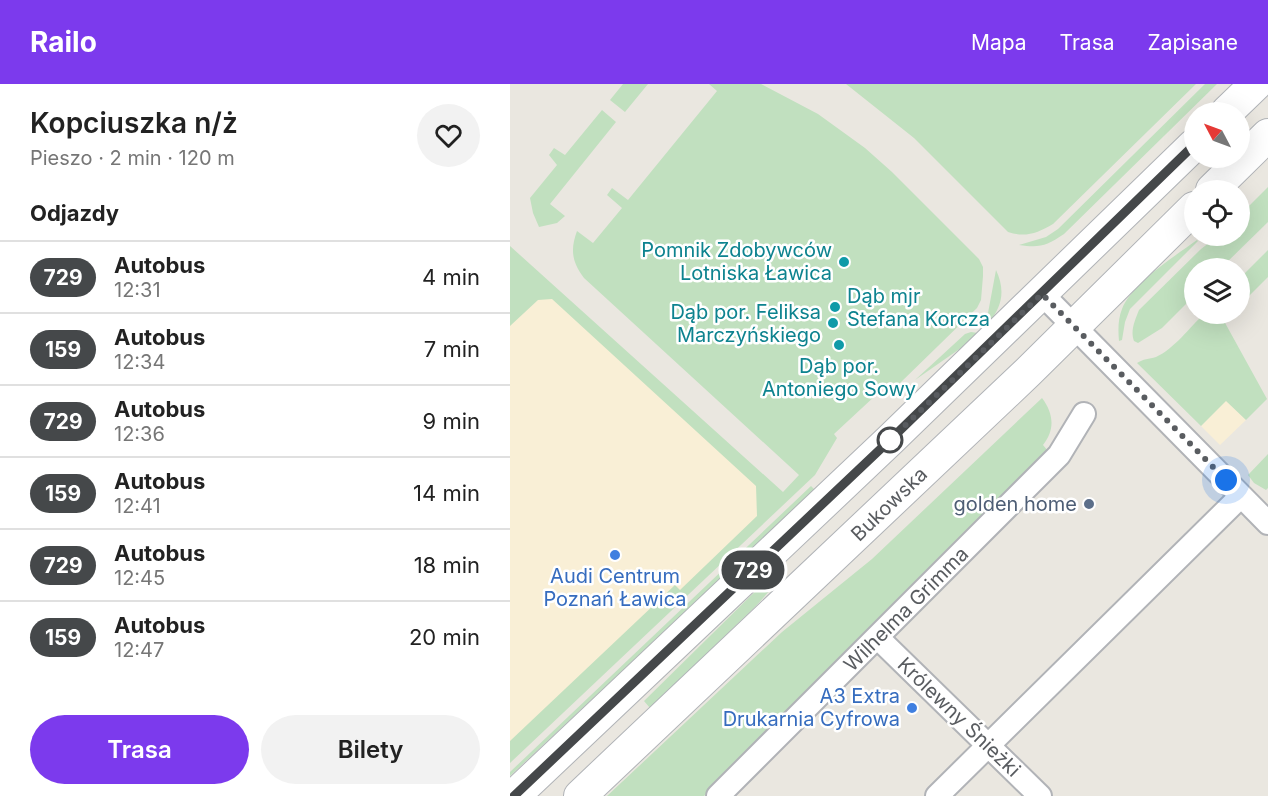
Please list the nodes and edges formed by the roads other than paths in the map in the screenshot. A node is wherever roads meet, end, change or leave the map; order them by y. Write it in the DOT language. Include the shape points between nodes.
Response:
graph roads {
  1 [pos="1256,84"];
  2 [pos="1237,102"];
  3 [pos="1268,135"];
  4 [pos="1184,155"];
  5 [pos="1222,180"];
  6 [pos="1184,218"];
  7 [pos="1042,294"];
  8 [pos="1074,327"];
  9 [pos="1084,414"];
  10 [pos="1241,495"];
  11 [pos="1268,523"];
  12 [pos="877,637"];
  13 [pos="989,745"];
  14 [pos="514,796"];
  15 [pos="580,796"];
  16 [pos="718,796"];
  17 [pos="937,796"];
  18 [pos="1040,796"];
  1 -- 2 [label="main road"];
  3 -- 5 [label="main road"];
  4 -- 7 [label="main road"];
  6 -- 8 [label="main road, Bukowska"];
  7 -- 8 [label="street"];
  7 -- 14 [label="main road"];
  8 -- 10 [label="street"];
  8 -- 15 [label="main road, Bukowska"];
  9 -- 12 [label="street, Wilhelma Grimma" via="1059,455"];
  10 -- 11 [label="street"];
  10 -- 13 [label="street"];
  12 -- 13 [label="street, Królewny Śnieżki"];
  12 -- 16 [label="street, Wilhelma Grimma"];
  13 -- 17 [label="street"];
  13 -- 18 [label="street, Królewny Śnieżki"];
}
